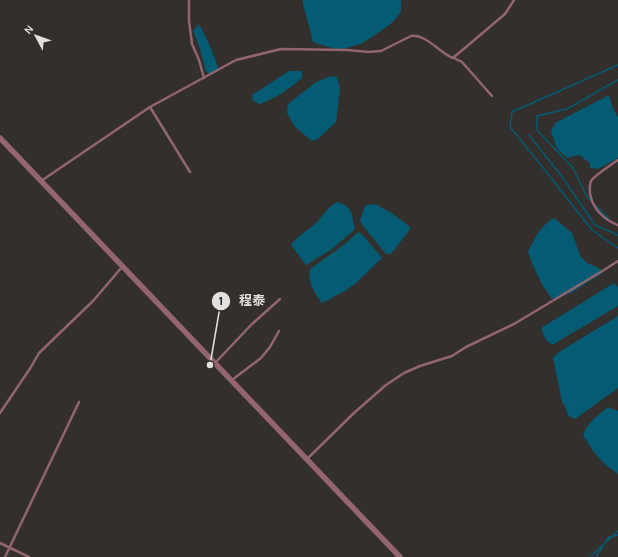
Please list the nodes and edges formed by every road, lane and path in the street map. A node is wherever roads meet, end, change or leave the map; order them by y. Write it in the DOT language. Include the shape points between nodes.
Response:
graph roads {
  1 [pos="189,0"];
  2 [pos="514,0"];
  3 [pos="453,58"];
  4 [pos="204,78"];
  5 [pos="492,96"];
  6 [pos="150,107"];
  7 [pos="0,138"];
  8 [pos="618,160"];
  9 [pos="190,172"];
  10 [pos="41,181"];
  11 [pos="618,225"];
  12 [pos="618,261"];
  13 [pos="122,267"];
  14 [pos="280,299"];
  15 [pos="279,330"];
  16 [pos="215,363"];
  17 [pos="232,380"];
  18 [pos="79,402"];
  19 [pos="0,413"];
  20 [pos="307,459"];
  21 [pos="0,543"];
  22 [pos="10,548"];
  23 [pos="5,557"];
  24 [pos="29,557"];
  25 [pos="400,557"];
  1 -- 4 [label="lane" via="192,44"];
  2 -- 3 [label="lane" via="505,14"];
  3 -- 4 [label="lane" via="426,40 411,36 381,51 280,49 236,60"];
  3 -- 5 [label="lane" via="462,62"];
  4 -- 6 [label="lane"];
  6 -- 9 [label="lane"];
  6 -- 10 [label="lane"];
  7 -- 10 [label="street"];
  8 -- 11 [label="lane" via="592,179 589,187 595,208 611,223"];
  10 -- 13 [label="street"];
  12 -- 20 [label="lane" via="514,324 452,356 420,366 386,384"];
  13 -- 16 [label="street"];
  13 -- 19 [label="lane" via="93,301 39,353"];
  14 -- 16 [label="lane"];
  15 -- 17 [label="lane" via="261,358"];
  16 -- 17 [label="street"];
  17 -- 20 [label="street"];
  18 -- 22 [label="lane"];
  20 -- 25 [label="street"];
  21 -- 22 [label="lane"];
  22 -- 23 [label="lane"];
  22 -- 24 [label="lane"];
}
